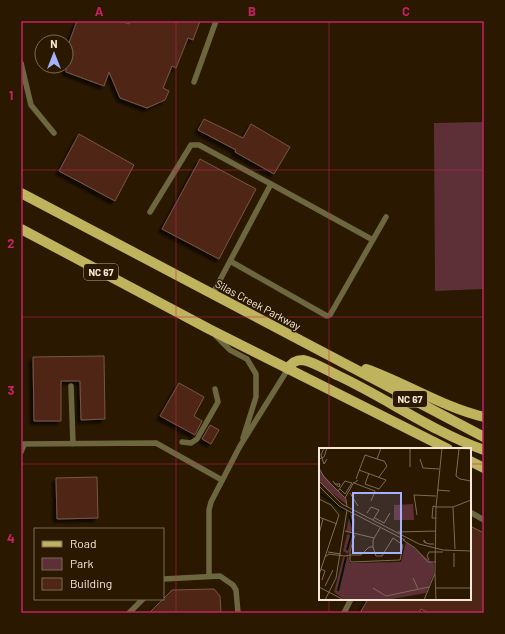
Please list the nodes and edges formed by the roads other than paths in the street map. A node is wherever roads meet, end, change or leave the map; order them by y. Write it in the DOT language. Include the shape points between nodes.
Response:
graph roads {
  1 [pos="216,21"];
  2 [pos="21,63"];
  3 [pos="194,82"];
  4 [pos="54,134"];
  5 [pos="271,184"];
  6 [pos="21,194"];
  7 [pos="150,212"];
  8 [pos="386,217"];
  9 [pos="21,229"];
  10 [pos="373,240"];
  11 [pos="230,261"];
  12 [pos="212,295"];
  13 [pos="209,329"];
  14 [pos="336,360"];
  15 [pos="288,369"];
  16 [pos="72,386"];
  17 [pos="215,389"];
  18 [pos="484,417"];
  19 [pos="484,437"];
  20 [pos="182,442"];
  21 [pos="22,444"];
  22 [pos="73,444"];
  23 [pos="240,446"];
  24 [pos="446,448"];
  25 [pos="484,450"];
  26 [pos="21,452"];
  27 [pos="471,462"];
  28 [pos="484,468"];
  29 [pos="222,480"];
  30 [pos="471,513"];
  31 [pos="484,520"];
  32 [pos="209,576"];
  33 [pos="164,579"];
  34 [pos="142,600"];
  35 [pos="350,600"];
  36 [pos="129,613"];
  37 [pos="238,613"];
  38 [pos="344,613"];
  1 -- 3 [label="lane"];
  2 -- 4 [label="lane" via="31,105"];
  5 -- 7 [label="lane" via="199,145 191,146"];
  5 -- 10 [label="lane"];
  5 -- 11 [label="lane"];
  6 -- 12 [label="main road, Silas Creek Parkway / NC 67"];
  8 -- 10 [label="lane"];
  9 -- 13 [label="main road, NC 67"];
  10 -- 11 [label="lane" via="330,315 327,316"];
  11 -- 12 [label="lane"];
  12 -- 14 [label="main road, Silas Creek Parkway / NC 67"];
  13 -- 15 [label="main road, NC 67"];
  13 -- 23 [label="lane" via="230,350 247,359 256,374 256,397"];
  14 -- 18 [label="main road" via="388,377 435,400"];
  14 -- 19 [label="main road, Silas Creek Parkway / NC 67"];
  15 -- 23 [label="lane"];
  15 -- 24 [label="main road, NC 67"];
  15 -- 25 [label="main road" via="291,363 307,361"];
  16 -- 22 [label="lane"];
  17 -- 20 [label="lane" via="218,402 197,439 191,443"];
  21 -- 22 [label="lane"];
  21 -- 26 [label="lane"];
  22 -- 29 [label="lane" via="156,443"];
  23 -- 29 [label="lane"];
  27 -- 28 [label="main road"];
  29 -- 32 [label="lane" via="209,510"];
  30 -- 31 [label="lane"];
  32 -- 33 [label="lane"];
  32 -- 37 [label="lane" via="220,576 233,585 236,590"];
  34 -- 36 [label="lane"];
  35 -- 38 [label="lane"];
}
